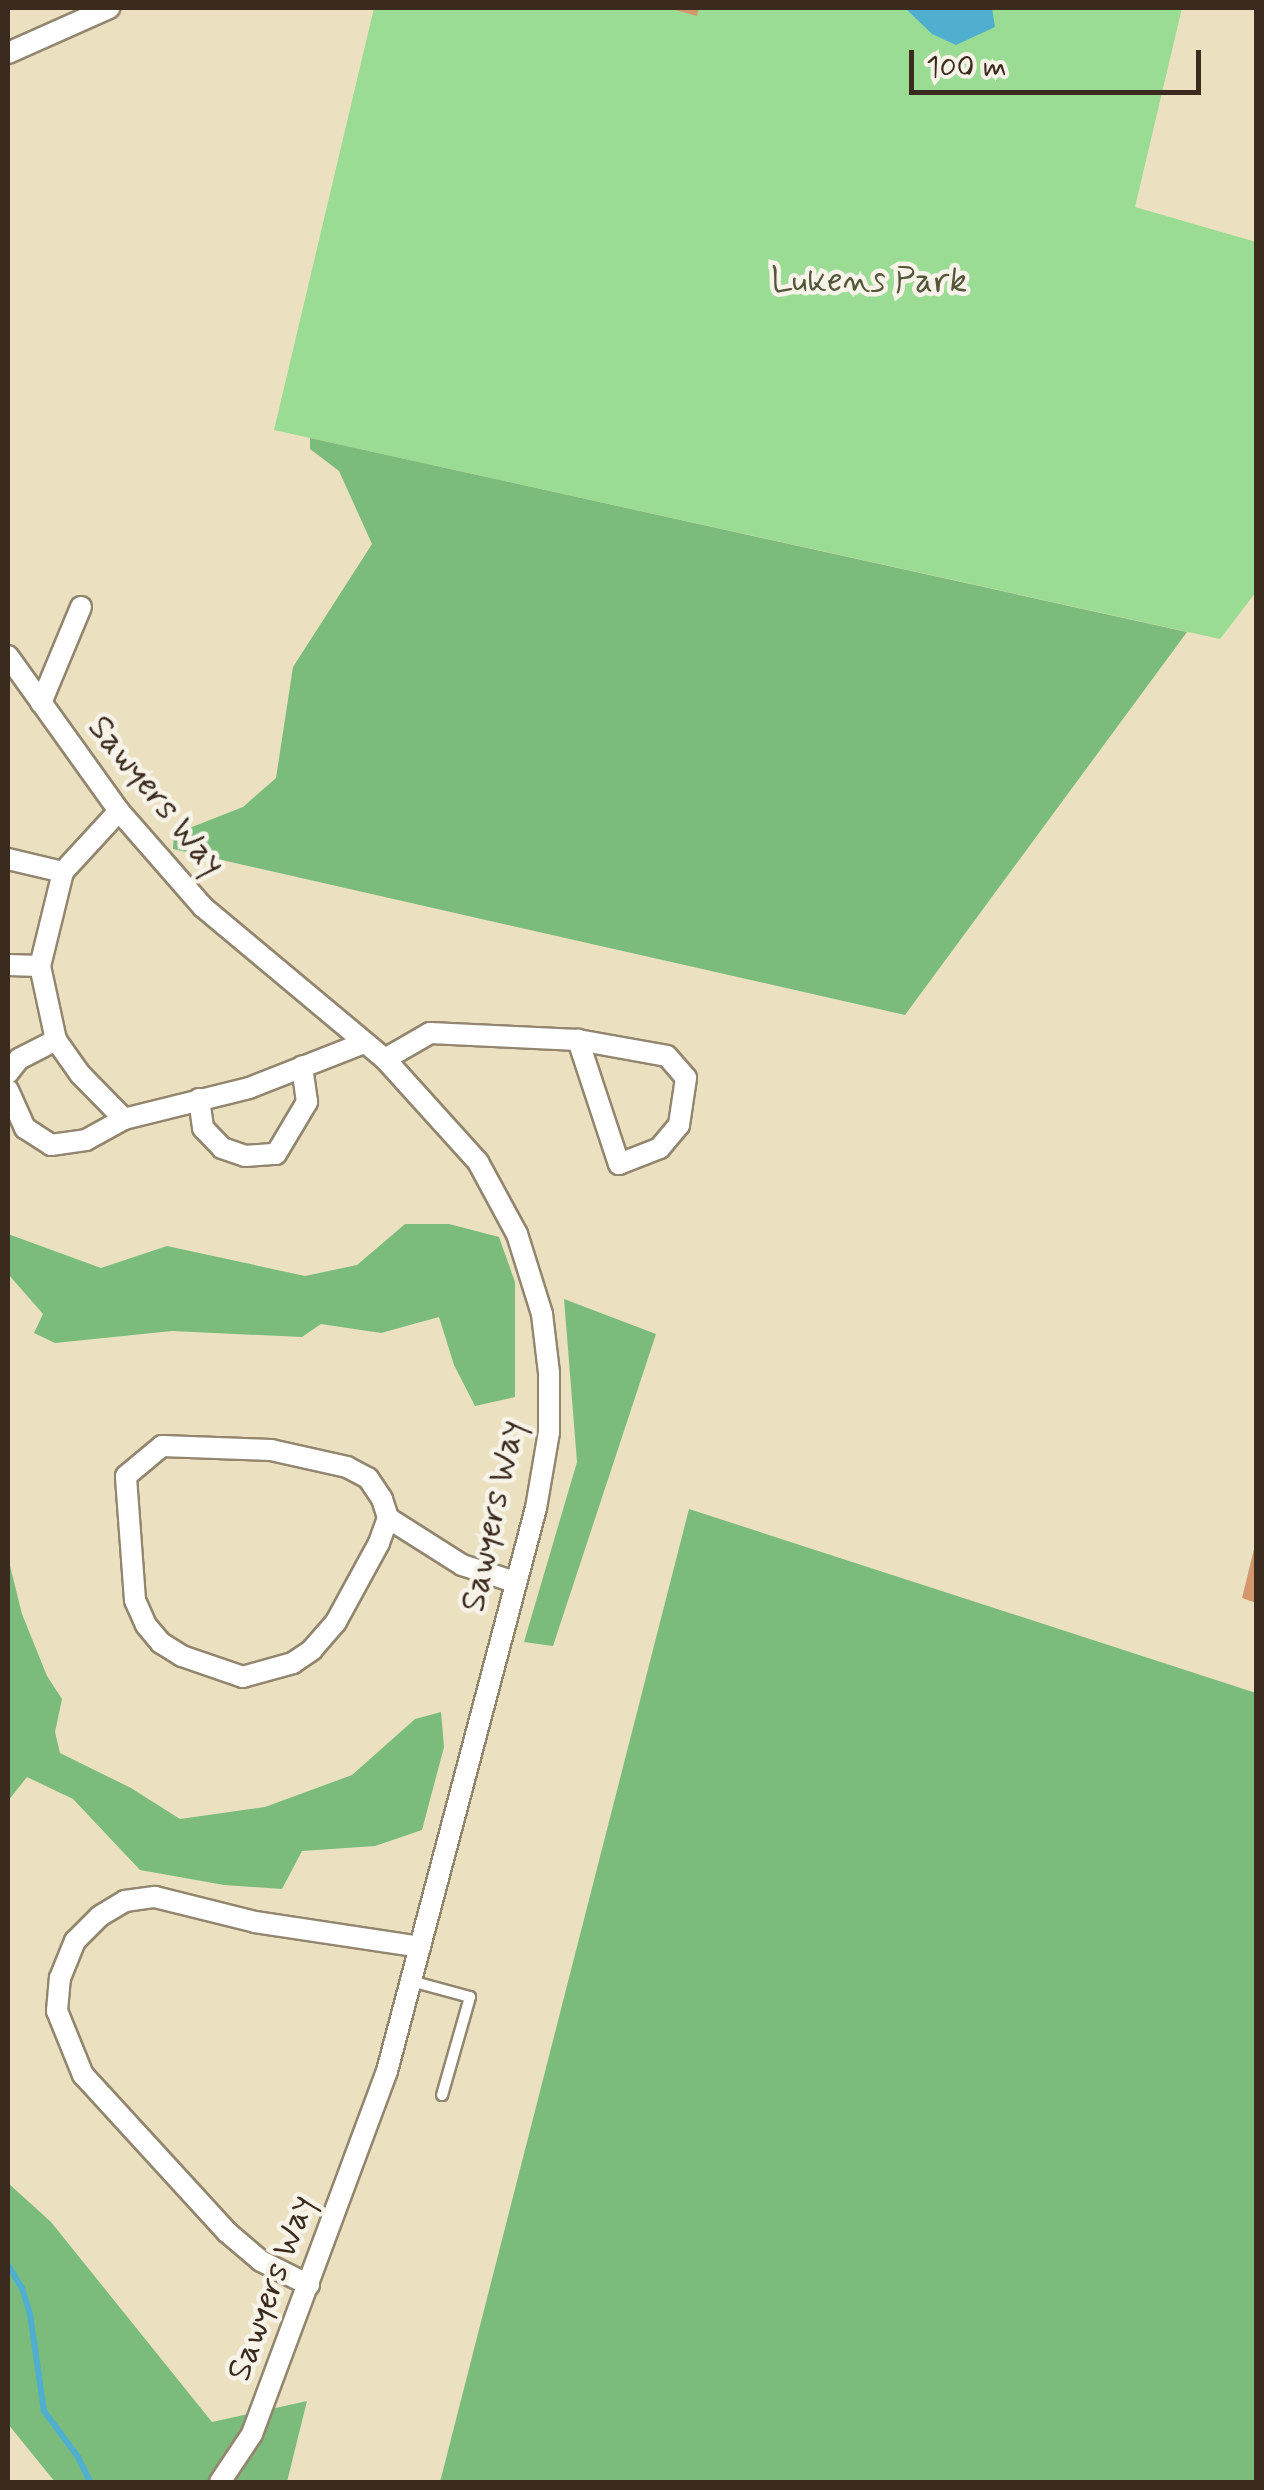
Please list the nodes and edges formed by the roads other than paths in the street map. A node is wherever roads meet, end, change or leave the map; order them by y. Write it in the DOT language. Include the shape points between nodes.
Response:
graph roads {
  1 [pos="109,8"];
  2 [pos="8,53"];
  3 [pos="81,608"];
  4 [pos="8,656"];
  5 [pos="41,703"];
  6 [pos="119,810"];
  7 [pos="8,859"];
  8 [pos="63,872"];
  9 [pos="8,965"];
  10 [pos="40,966"];
  11 [pos="56,1040"];
  12 [pos="578,1040"];
  13 [pos="364,1043"];
  14 [pos="385,1059"];
  15 [pos="302,1066"];
  16 [pos="8,1073"];
  17 [pos="8,1090"];
  18 [pos="199,1099"];
  19 [pos="124,1119"];
  20 [pos="388,1518"];
  21 [pos="515,1582"];
  22 [pos="420,1947"];
  23 [pos="411,1981"];
  24 [pos="442,2095"];
  25 [pos="308,2284"];
  26 [pos="220,2482"];
  1 -- 2 [label="street"];
  3 -- 5 [label="street"];
  4 -- 5 [label="street, Sawyers Way"];
  5 -- 6 [label="street, Sawyers Way"];
  6 -- 8 [label="street"];
  6 -- 13 [label="street, Sawyers Way" via="202,907"];
  7 -- 8 [label="street"];
  8 -- 10 [label="street"];
  9 -- 10 [label="street"];
  10 -- 11 [label="street"];
  11 -- 16 [label="street" via="19,1059"];
  11 -- 19 [label="street"];
  12 -- 12 [label="street" via="668,1056 686,1078 679,1125 660,1148 618,1164"];
  12 -- 14 [label="street" via="430,1033"];
  13 -- 14 [label="street, Sawyers Way"];
  13 -- 15 [label="street"];
  14 -- 21 [label="street, Sawyers Way" via="478,1162 517,1234 542,1314 549,1432"];
  15 -- 18 [label="street" via="250,1088"];
  15 -- 18 [label="street" via="307,1102 276,1154 245,1156 222,1148 203,1128"];
  17 -- 19 [label="street" via="25,1128 52,1145 86,1140"];
  18 -- 19 [label="street"];
  20 -- 20 [label="street" via="368,1478 348,1467 270,1450 162,1446 126,1476 135,1600 161,1642 182,1656 243,1677 267,1674 312,1650 336,1622"];
  20 -- 21 [label="street" via="462,1565"];
  21 -- 22 [label="street, Sawyers Way"];
  22 -- 23 [label="street, Sawyers Way"];
  22 -- 25 [label="street" via="255,1922 156,1896 100,1916 74,1941 60,1978 57,2011 83,2076 226,2232 262,2261"];
  23 -- 24 [label="lane" via="470,1996"];
  23 -- 25 [label="street, Sawyers Way" via="388,2071"];
  25 -- 26 [label="street, Sawyers Way" via="252,2434"];
}
